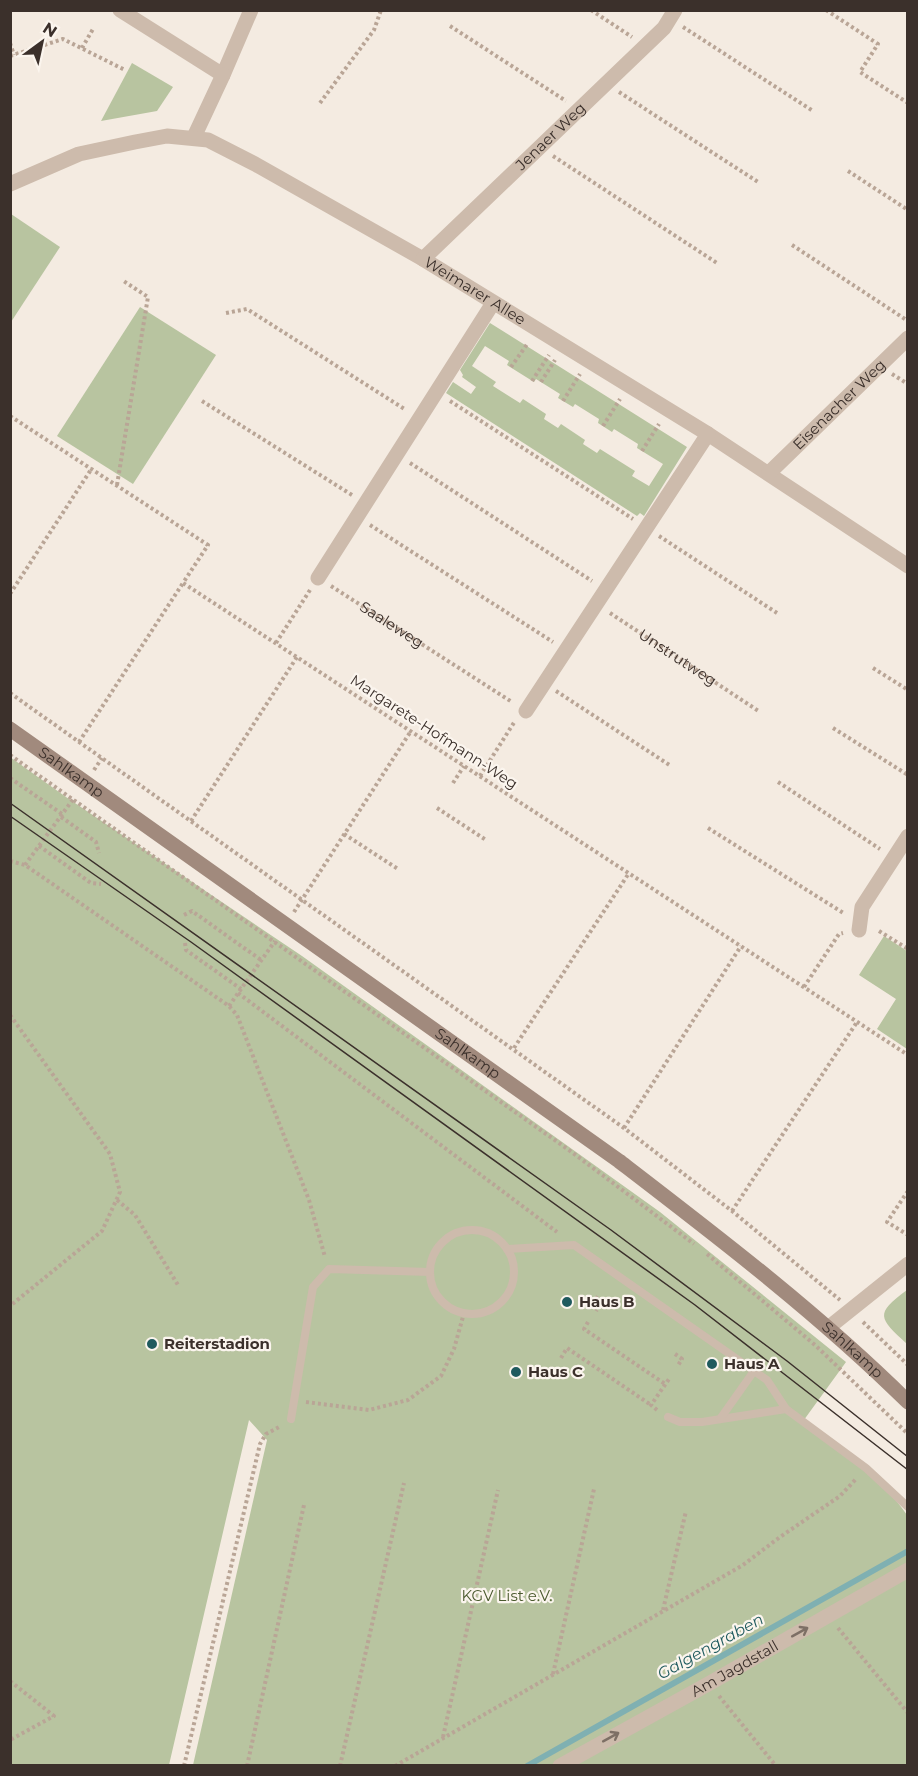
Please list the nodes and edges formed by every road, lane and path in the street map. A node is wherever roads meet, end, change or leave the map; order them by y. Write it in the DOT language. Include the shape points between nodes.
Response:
graph roads {
  1 [pos="120,10"];
  2 [pos="251,10"];
  3 [pos="381,10"];
  4 [pos="591,10"];
  5 [pos="826,10"];
  6 [pos="673,15"];
  7 [pos="450,26"];
  8 [pos="93,29"];
  9 [pos="10,43"];
  10 [pos="645,46"];
  11 [pos="82,48"];
  12 [pos="12,55"];
  13 [pos="125,70"];
  14 [pos="223,75"];
  15 [pos="606,83"];
  16 [pos="320,103"];
  17 [pos="908,103"];
  18 [pos="579,109"];
  19 [pos="813,111"];
  20 [pos="194,137"];
  21 [pos="540,147"];
  22 [pos="848,171"];
  23 [pos="758,182"];
  24 [pos="10,184"];
  25 [pos="908,210"];
  26 [pos="792,245"];
  27 [pos="423,259"];
  28 [pos="717,263"];
  29 [pos="122,280"];
  30 [pos="494,303"];
  31 [pos="226,314"];
  32 [pos="908,321"];
  33 [pos="908,338"];
  34 [pos="528,342"];
  35 [pos="549,355"];
  36 [pos="556,359"];
  37 [pos="512,367"];
  38 [pos="580,374"];
  39 [pos="532,381"];
  40 [pos="541,382"];
  41 [pos="437,392"];
  42 [pos="620,398"];
  43 [pos="202,400"];
  44 [pos="563,400"];
  45 [pos="10,416"];
  46 [pos="420,418"];
  47 [pos="660,423"];
  48 [pos="603,426"];
  49 [pos="708,434"];
  50 [pos="642,451"];
  51 [pos="397,454"];
  52 [pos="92,468"];
  53 [pos="769,474"];
  54 [pos="117,485"];
  55 [pos="361,510"];
  56 [pos="646,528"];
  57 [pos="908,566"];
  58 [pos="318,578"];
  59 [pos="183,583"];
  60 [pos="605,590"];
  61 [pos="10,594"];
  62 [pos="596,604"];
  63 [pos="777,613"];
  64 [pos="276,643"];
  65 [pos="566,650"];
  66 [pos="297,657"];
  67 [pos="873,668"];
  68 [pos="544,683"];
  69 [pos="908,690"];
  70 [pos="10,693"];
  71 [pos="526,711"];
  72 [pos="760,711"];
  73 [pos="833,728"];
  74 [pos="10,729"];
  75 [pos="411,731"];
  76 [pos="79,742"];
  77 [pos="10,755"];
  78 [pos="102,758"];
  79 [pos="464,766"];
  80 [pos="671,766"];
  81 [pos="908,775"];
  82 [pos="480,776"];
  83 [pos="10,778"];
  84 [pos="86,781"];
  85 [pos="778,782"];
  86 [pos="453,783"];
  87 [pos="73,799"];
  88 [pos="437,808"];
  89 [pos="61,815"];
  90 [pos="191,821"];
  91 [pos="708,828"];
  92 [pos="344,834"];
  93 [pos="908,836"];
  94 [pos="486,840"];
  95 [pos="39,846"];
  96 [pos="99,854"];
  97 [pos="894,857"];
  98 [pos="10,861"];
  99 [pos="26,865"];
  100 [pos="398,869"];
  101 [pos="628,873"];
  102 [pos="101,884"];
  103 [pos="302,900"];
  104 [pos="184,915"];
  105 [pos="286,924"];
  106 [pos="859,926"];
  107 [pos="879,931"];
  108 [pos="274,942"];
  109 [pos="185,944"];
  110 [pos="741,946"];
  111 [pos="908,949"];
  112 [pos="261,960"];
  113 [pos="804,987"];
  114 [pos="239,991"];
  115 [pos="229,1006"];
  116 [pos="10,1015"];
  117 [pos="857,1022"];
  118 [pos="514,1048"];
  119 [pos="908,1055"];
  120 [pos="624,1128"];
  121 [pos="908,1191"];
  122 [pos="117,1200"];
  123 [pos="732,1211"];
  124 [pos="908,1235"];
  125 [pos="574,1245"];
  126 [pos="507,1249"];
  127 [pos="908,1264"];
  128 [pos="329,1269"];
  129 [pos="430,1272"];
  130 [pos="178,1285"];
  131 [pos="595,1297"];
  132 [pos="10,1306"];
  133 [pos="851,1310"];
  134 [pos="596,1311"];
  135 [pos="464,1314"];
  136 [pos="588,1322"];
  137 [pos="828,1328"];
  138 [pos="675,1354"];
  139 [pos="561,1358"];
  140 [pos="908,1365"];
  141 [pos="677,1368"];
  142 [pos="553,1369"];
  143 [pos="545,1371"];
  144 [pos="754,1371"];
  145 [pos="669,1379"];
  146 [pos="665,1384"];
  147 [pos="294,1400"];
  148 [pos="908,1402"];
  149 [pos="651,1405"];
  150 [pos="786,1409"];
  151 [pos="668,1417"];
  152 [pos="291,1419"];
  153 [pos="720,1419"];
  154 [pos="908,1434"];
  155 [pos="866,1468"];
  156 [pos="404,1483"];
  157 [pos="594,1489"];
  158 [pos="498,1490"];
  159 [pos="304,1505"];
  160 [pos="908,1506"];
  161 [pos="686,1511"];
  162 [pos="908,1570"];
  163 [pos="663,1611"];
  164 [pos="829,1616"];
  165 [pos="553,1674"];
  166 [pos="10,1682"];
  167 [pos="710,1683"];
  168 [pos="908,1713"];
  169 [pos="443,1737"];
  170 [pos="10,1740"];
  171 [pos="184,1766"];
  172 [pos="247,1766"];
  173 [pos="340,1766"];
  174 [pos="395,1766"];
  175 [pos="560,1766"];
  176 [pos="776,1766"];
  1 -- 14 [label="street"];
  2 -- 14 [label="street"];
  3 -- 16 [label="path" via="374,30"];
  4 -- 10 [label="path"];
  5 -- 17 [label="path" via="878,44 860,72"];
  6 -- 10 [label="street, Jenaer Weg"];
  6 -- 19 [label="path"];
  7 -- 18 [label="path"];
  8 -- 11 [label="path"];
  9 -- 12 [label="path"];
  10 -- 15 [label="street, Jenaer Weg"];
  11 -- 12 [label="path" via="63,39"];
  11 -- 13 [label="path"];
  14 -- 20 [label="street"];
  15 -- 18 [label="street, Jenaer Weg"];
  15 -- 23 [label="path"];
  18 -- 21 [label="street, Jenaer Weg"];
  20 -- 24 [label="street, Weimarer Allee" via="167,136 79,154"];
  20 -- 27 [label="street, Weimarer Allee" via="255,164"];
  21 -- 27 [label="street, Jenaer Weg"];
  21 -- 28 [label="path"];
  22 -- 25 [label="path"];
  26 -- 32 [label="path"];
  27 -- 30 [label="street, Weimarer Allee"];
  29 -- 54 [label="path" via="148,297"];
  30 -- 41 [label="street"];
  30 -- 49 [label="street, Weimarer Allee"];
  31 -- 46 [label="path" via="247,309"];
  33 -- 53 [label="street, Eisenacher Weg"];
  34 -- 37 [label="path"];
  35 -- 39 [label="path"];
  36 -- 40 [label="path"];
  38 -- 44 [label="path"];
  41 -- 46 [label="street"];
  41 -- 56 [label="path"];
  42 -- 48 [label="path"];
  43 -- 55 [label="path"];
  45 -- 52 [label="path"];
  46 -- 51 [label="street"];
  47 -- 50 [label="path"];
  49 -- 53 [label="street, Weimarer Allee"];
  49 -- 56 [label="street"];
  51 -- 55 [label="street"];
  51 -- 60 [label="path"];
  52 -- 54 [label="path"];
  52 -- 61 [label="path"];
  53 -- 57 [label="street, Weimarer Allee"];
  54 -- 59 [label="path" via="208,545"];
  55 -- 58 [label="street"];
  55 -- 65 [label="path"];
  56 -- 60 [label="street"];
  56 -- 63 [label="path"];
  58 -- 64 [label="path"];
  58 -- 71 [label="path, Saaleweg"];
  59 -- 64 [label="path, Margarete-Hofmann-Weg"];
  59 -- 76 [label="path"];
  60 -- 62 [label="street"];
  62 -- 65 [label="street"];
  62 -- 72 [label="path, Unstrutweg"];
  64 -- 66 [label="path, Margarete-Hofmann-Weg"];
  65 -- 68 [label="street"];
  66 -- 75 [label="path, Margarete-Hofmann-Weg"];
  66 -- 90 [label="path"];
  67 -- 69 [label="path"];
  68 -- 71 [label="street"];
  68 -- 80 [label="path"];
  70 -- 76 [label="path"];
  71 -- 82 [label="path" via="514,722"];
  73 -- 81 [label="path"];
  74 -- 84 [label="street, Sahlkamp"];
  75 -- 79 [label="path, Margarete-Hofmann-Weg"];
  75 -- 92 [label="path"];
  76 -- 78 [label="path"];
  77 -- 87 [label="path"];
  78 -- 84 [label="path"];
  78 -- 90 [label="path"];
  79 -- 82 [label="path, Margarete-Hofmann-Weg"];
  79 -- 86 [label="path"];
  82 -- 101 [label="path, Margarete-Hofmann-Weg"];
  83 -- 89 [label="path"];
  84 -- 87 [label="path"];
  84 -- 105 [label="street, Sahlkamp"];
  85 -- 97 [label="path"];
  87 -- 89 [label="path"];
  87 -- 108 [label="path"];
  88 -- 94 [label="path"];
  89 -- 95 [label="path"];
  89 -- 96 [label="path" via="96,842"];
  90 -- 103 [label="path"];
  91 -- 106 [label="path"];
  92 -- 100 [label="path"];
  92 -- 103 [label="path"];
  93 -- 97 [label="street"];
  95 -- 99 [label="path"];
  95 -- 102 [label="path" via="92,883"];
  97 -- 106 [label="street" via="862,907"];
  98 -- 99 [label="path"];
  99 -- 115 [label="path"];
  101 -- 110 [label="path, Margarete-Hofmann-Weg"];
  101 -- 118 [label="path"];
  103 -- 105 [label="path"];
  103 -- 118 [label="path"];
  104 -- 112 [label="path" via="192,911"];
  105 -- 108 [label="path"];
  105 -- 137 [label="street, Sahlkamp" via="619,1161"];
  106 -- 113 [label="path" via="839,934"];
  107 -- 111 [label="path"];
  108 -- 112 [label="path"];
  108 -- 154 [label="path" via="573,1153 702,1250 815,1345"];
  109 -- 114 [label="path" via="186,950"];
  110 -- 113 [label="path, Margarete-Hofmann-Weg"];
  110 -- 120 [label="path"];
  112 -- 114 [label="path"];
  113 -- 117 [label="path, Margarete-Hofmann-Weg"];
  114 -- 115 [label="path"];
  114 -- 125 [label="path"];
  115 -- 128 [label="path" via="237,1015 309,1200"];
  116 -- 122 [label="path" via="111,1154 120,1192"];
  117 -- 119 [label="path, Margarete-Hofmann-Weg"];
  117 -- 123 [label="path"];
  118 -- 120 [label="path"];
  120 -- 123 [label="path"];
  121 -- 124 [label="path" via="887,1222"];
  122 -- 130 [label="path" via="135,1215"];
  122 -- 132 [label="path" via="102,1231"];
  123 -- 133 [label="path"];
  125 -- 126 [label="lane"];
  125 -- 144 [label="lane"];
  126 -- 129 [label="lane" via="487,1232 460,1232 438,1247"];
  126 -- 135 [label="lane" via="513,1261 511,1289 492,1309"];
  127 -- 133 [label="street"];
  128 -- 129 [label="lane"];
  128 -- 147 [label="lane" via="313,1287"];
  129 -- 135 [label="lane" via="440,1299"];
  131 -- 134 [label="path" via="602,1302"];
  133 -- 137 [label="street"];
  133 -- 140 [label="path"];
  135 -- 147 [label="path" via="441,1376 408,1400 369,1410"];
  136 -- 146 [label="path" via="584,1329"];
  137 -- 148 [label="street, Sahlkamp"];
  138 -- 141 [label="path" via="682,1359"];
  139 -- 149 [label="path" via="567,1348"];
  142 -- 143 [label="path" via="549,1374"];
  144 -- 150 [label="lane" via="767,1380"];
  144 -- 153 [label="lane"];
  145 -- 146 [label="path"];
  146 -- 149 [label="path"];
  147 -- 152 [label="lane"];
  149 -- 151 [label="path"];
  150 -- 153 [label="lane"];
  150 -- 155 [label="lane"];
  151 -- 153 [label="lane" via="680,1422"];
  152 -- 171 [label="path" via="266,1434 260,1444"];
  155 -- 160 [label="lane"];
  155 -- 163 [label="path" via="840,1496 742,1565"];
  156 -- 173 [label="path"];
  157 -- 165 [label="path"];
  158 -- 169 [label="path"];
  159 -- 172 [label="path"];
  161 -- 163 [label="path"];
  162 -- 164 [label="street, Am Jagdstall"];
  163 -- 165 [label="path"];
  167 -- 164 [label="street, Am Jagdstall, one-way"];
  164 -- 168 [label="path"];
  165 -- 169 [label="path"];
  166 -- 170 [label="path" via="54,1716"];
  175 -- 167 [label="street, Am Jagdstall, one-way"];
  167 -- 176 [label="path"];
  169 -- 174 [label="path"];
}
